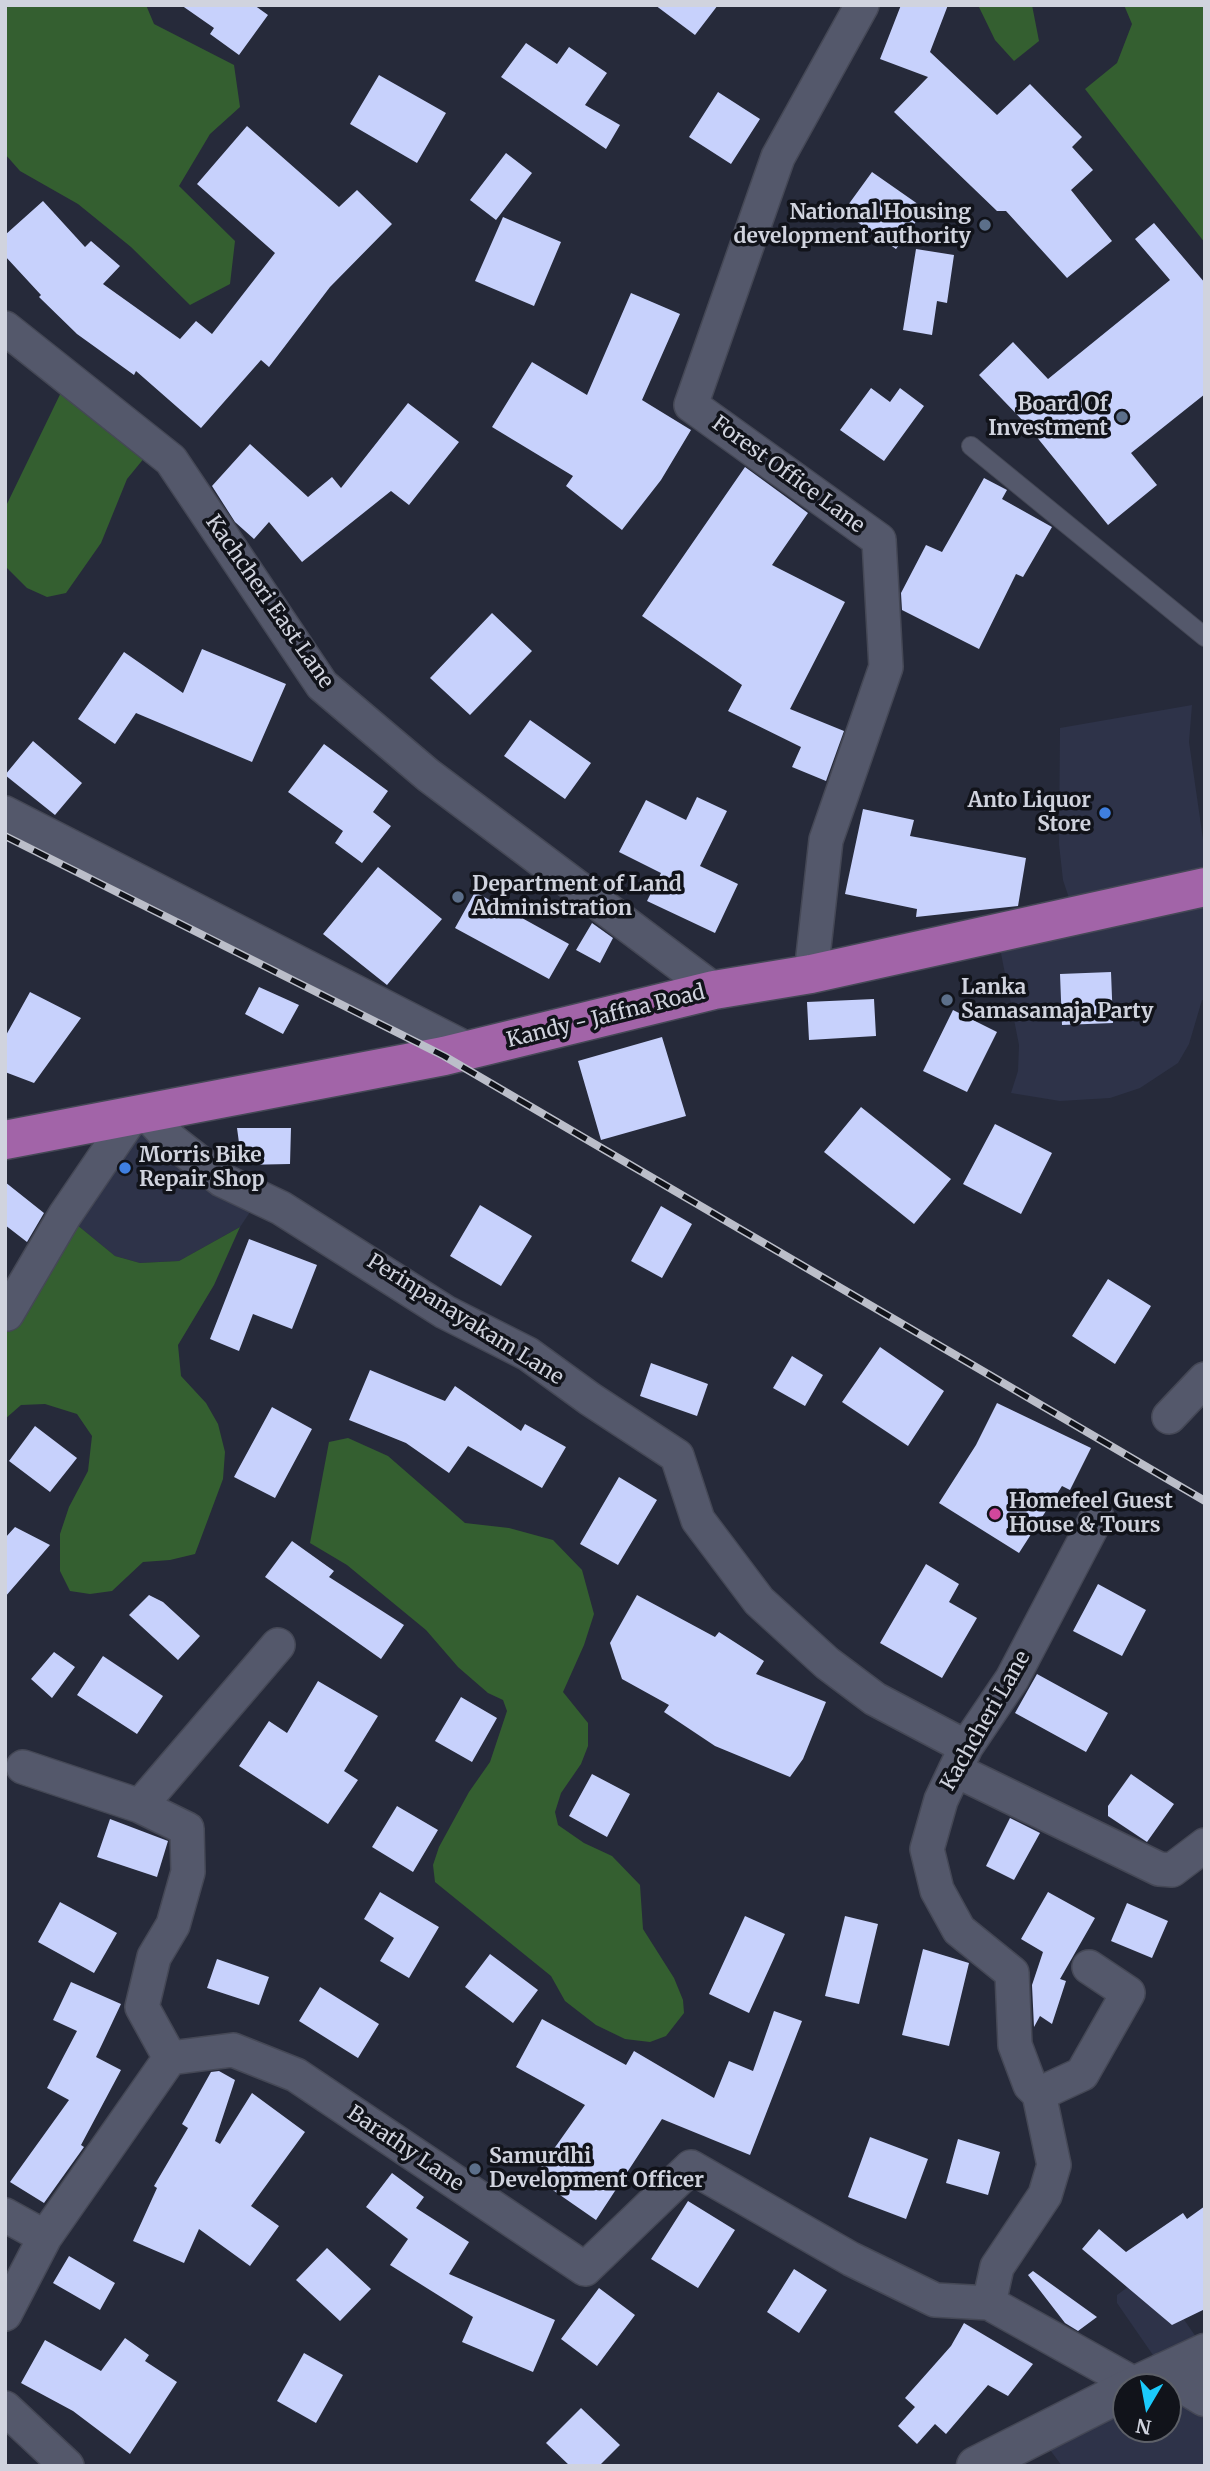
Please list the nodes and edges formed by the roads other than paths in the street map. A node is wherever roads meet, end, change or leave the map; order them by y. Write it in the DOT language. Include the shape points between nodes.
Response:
graph roads {
  1 [pos="862,5"];
  2 [pos="5,328"];
  3 [pos="971,446"];
  4 [pos="1205,637"];
  5 [pos="5,813"];
  6 [pos="1205,887"];
  7 [pos="811,974"];
  8 [pos="714,990"];
  9 [pos="470,1049"];
  10 [pos="140,1115"];
  11 [pos="5,1140"];
  12 [pos="7,1314"];
  13 [pos="1205,1379"];
  14 [pos="1169,1417"];
  15 [pos="1097,1517"];
  16 [pos="278,1645"];
  17 [pos="961,1758"];
  18 [pos="23,1767"];
  19 [pos="140,1806"];
  20 [pos="1205,1845"];
  21 [pos="1089,1967"];
  22 [pos="170,2058"];
  23 [pos="1039,2094"];
  24 [pos="5,2215"];
  25 [pos="45,2238"];
  26 [pos="989,2303"];
  27 [pos="5,2314"];
  28 [pos="1205,2353"];
  29 [pos="1121,2373"];
  30 [pos="1162,2373"];
  31 [pos="1182,2392"];
  32 [pos="1112,2397"];
  33 [pos="1205,2397"];
  34 [pos="5,2408"];
  35 [pos="67,2466"];
  36 [pos="976,2466"];
  1 -- 7 [label="street, Forest Office Lane" via="778,157 691,405 879,540 886,667 826,840"];
  2 -- 8 [label="street, Kachcheri East Lane" via="171,460 322,685 428,775"];
  3 -- 4 [label="lane"];
  5 -- 9 [label="street"];
  6 -- 7 [label="highway, Kandy - Jaffna Road"];
  7 -- 8 [label="highway, Kandy - Jaffna Road"];
  8 -- 9 [label="highway, Kandy - Jaffna Road"];
  9 -- 10 [label="highway, Kandy - Jaffna Road"];
  10 -- 11 [label="highway, Kandy - Jaffna Road"];
  10 -- 12 [label="street" via="65,1215"];
  10 -- 17 [label="street, Perinpanayakam Lane" via="222,1181 281,1208 445,1312 528,1354 677,1456 698,1520 759,1601 827,1663"];
  13 -- 14 [label="street"];
  15 -- 17 [label="street, Kachcheri Lane" via="1012,1679"];
  16 -- 19 [label="street"];
  17 -- 20 [label="street, Perinpanayakam Lane" via="1159,1869 1172,1870"];
  17 -- 23 [label="street, Kachcheri Lane" via="941,1800 927,1849 937,1890 959,1930 1012,1973 1015,2045 1030,2085"];
  18 -- 19 [label="street"];
  19 -- 22 [label="street" via="187,1829 188,1872 173,1925 155,1957 142,2007"];
  21 -- 23 [label="street" via="1128,1993 1082,2074"];
  22 -- 25 [label="street"];
  22 -- 26 [label="street, Barathy Lane" via="233,2050 296,2076 585,2269 691,2167 851,2259 935,2300"];
  23 -- 26 [label="street, Kachcheri Lane" via="1054,2165 1045,2194 997,2267"];
  24 -- 25 [label="street"];
  25 -- 27 [label="street"];
  26 -- 29 [label="street, Barathy Lane"];
  28 -- 30 [label="street"];
  31 -- 33 [label="street"];
  32 -- 36 [label="street"];
  34 -- 35 [label="street"];
}
